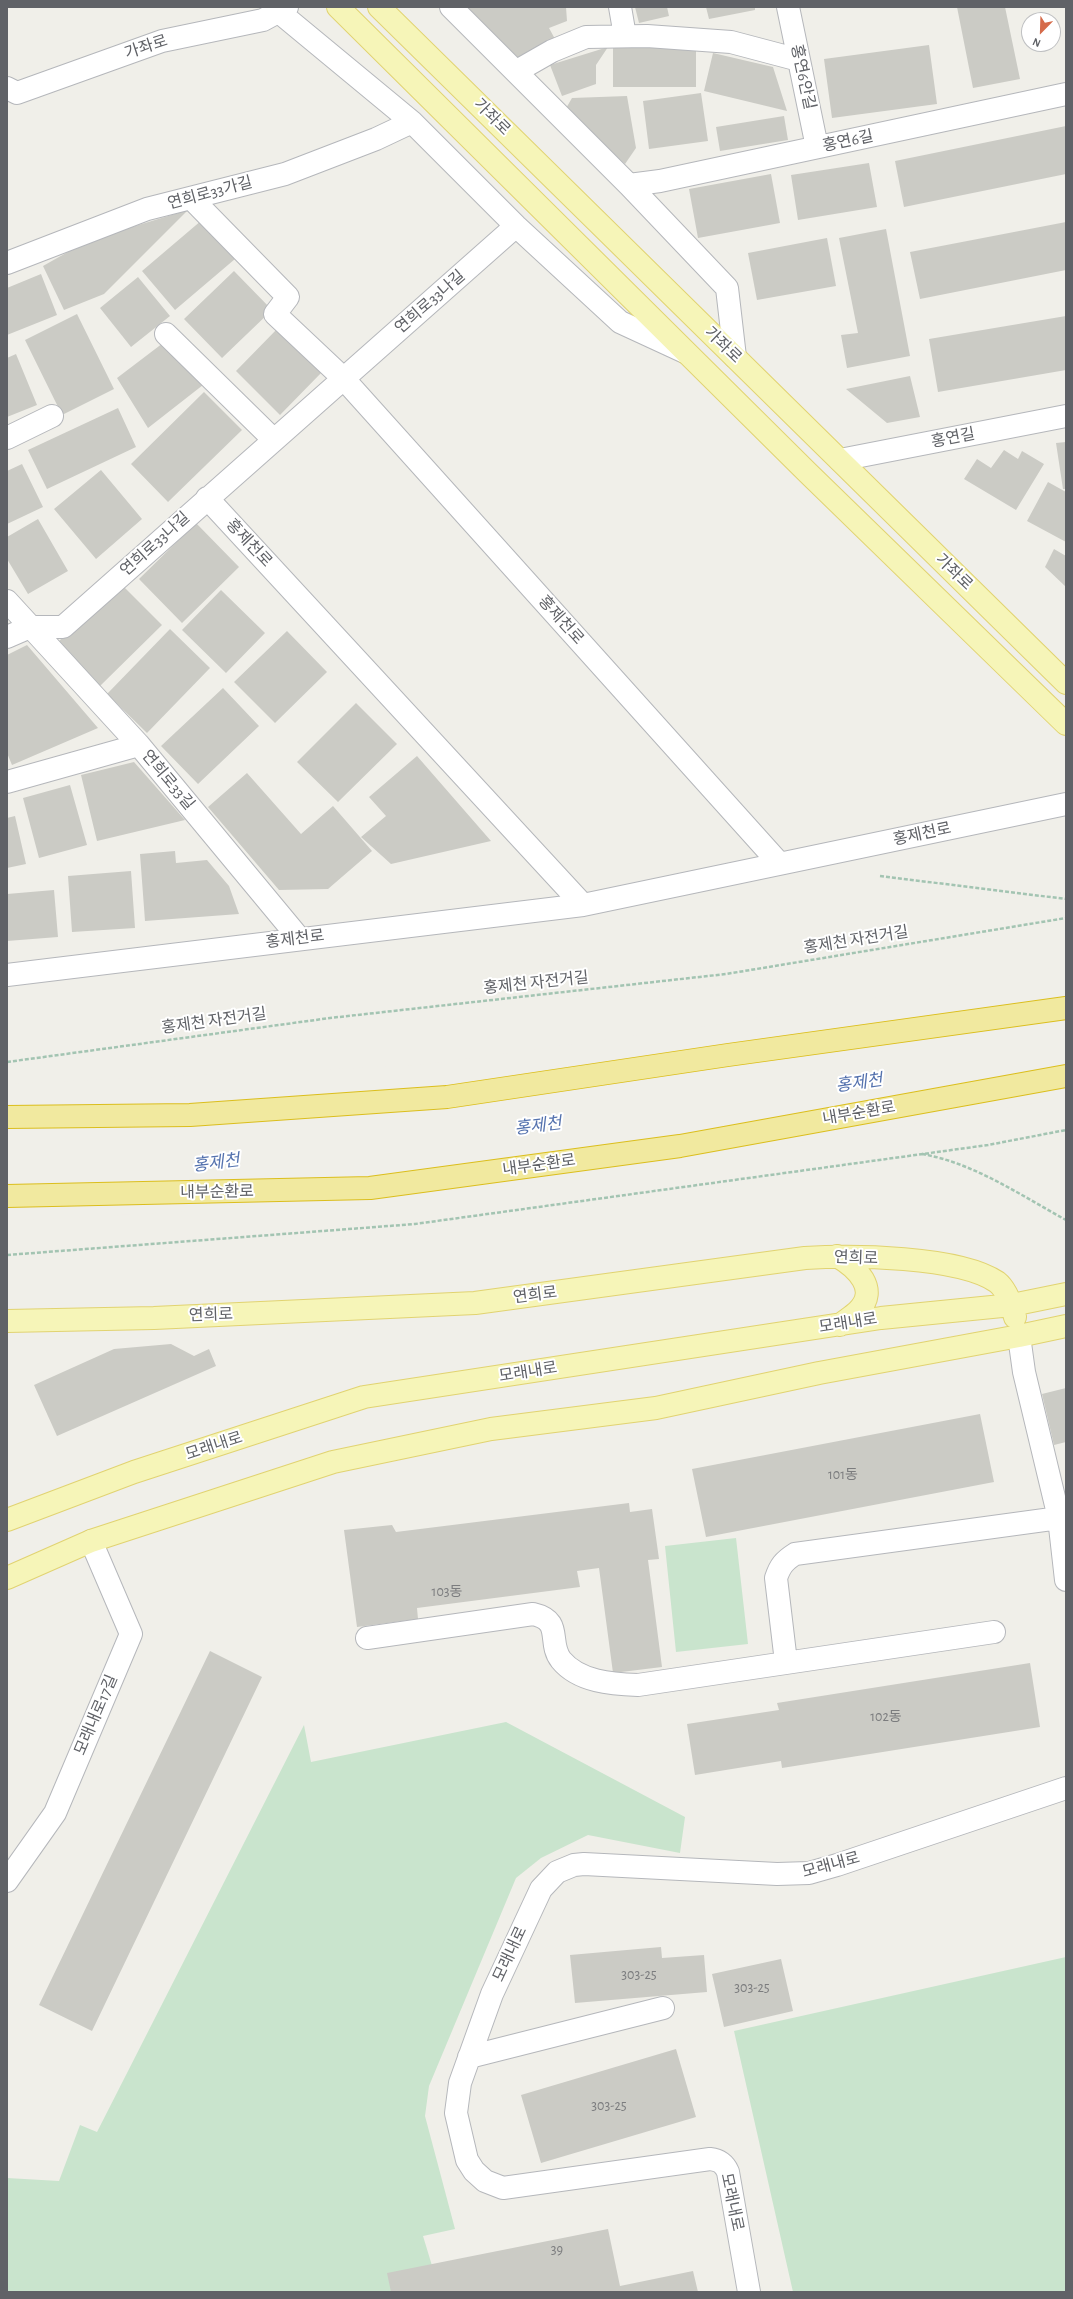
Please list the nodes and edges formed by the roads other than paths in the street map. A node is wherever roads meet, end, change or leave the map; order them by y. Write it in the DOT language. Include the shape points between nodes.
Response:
graph roads {
  1 [pos="338,7"];
  2 [pos="379,7"];
  3 [pos="451,7"];
  4 [pos="620,7"];
  5 [pos="788,7"];
  6 [pos="283,9"];
  7 [pos="625,36"];
  8 [pos="799,60"];
  9 [pos="517,71"];
  10 [pos="7,88"];
  11 [pos="1066,94"];
  12 [pos="412,122"];
  13 [pos="817,147"];
  14 [pos="629,185"];
  15 [pos="191,198"];
  16 [pos="516,226"];
  17 [pos="7,263"];
  18 [pos="166,334"];
  19 [pos="688,353"];
  20 [pos="735,357"];
  21 [pos="343,378"];
  22 [pos="52,416"];
  23 [pos="1066,416"];
  24 [pos="7,438"];
  25 [pos="273,439"];
  26 [pos="840,460"];
  27 [pos="207,498"];
  28 [pos="7,601"];
  29 [pos="30,627"];
  30 [pos="7,637"];
  31 [pos="1066,683"];
  32 [pos="1066,724"];
  33 [pos="139,745"];
  34 [pos="7,782"];
  35 [pos="1066,804"];
  36 [pos="779,863"];
  37 [pos="583,905"];
  38 [pos="299,938"];
  39 [pos="7,975"];
  40 [pos="1066,1008"];
  41 [pos="1066,1076"];
  42 [pos="7,1117"];
  43 [pos="7,1196"];
  44 [pos="837,1256"];
  45 [pos="1066,1294"];
  46 [pos="1012,1305"];
  47 [pos="7,1321"];
  48 [pos="840,1325"];
  49 [pos="1066,1326"];
  50 [pos="1019,1336"];
  51 [pos="1059,1518"];
  52 [pos="7,1520"];
  53 [pos="91,1541"];
  54 [pos="7,1578"];
  55 [pos="1066,1580"];
  56 [pos="994,1632"];
  57 [pos="367,1638"];
  58 [pos="786,1662"];
  59 [pos="1066,1788"];
  60 [pos="7,1881"];
  61 [pos="663,2008"];
  62 [pos="469,2057"];
  63 [pos="748,2292"];
  1 -- 19 [label="main road"];
  2 -- 20 [label="main road, 가좌로"];
  3 -- 9 [label="street"];
  4 -- 7 [label="street"];
  5 -- 8 [label="street, 홍연6안길"];
  6 -- 10 [label="street, 가좌로" via="263,20 162,40 17,93"];
  6 -- 12 [label="street"];
  7 -- 8 [label="street" via="732,42"];
  7 -- 9 [label="street" via="586,37 552,50"];
  8 -- 13 [label="street, 홍연6안길"];
  9 -- 14 [label="street"];
  11 -- 13 [label="street, 홍연6길"];
  12 -- 15 [label="street, 연희로33가길" via="284,174"];
  12 -- 16 [label="street"];
  13 -- 14 [label="street, 홍연6길" via="660,181"];
  14 -- 20 [label="street" via="727,288"];
  15 -- 17 [label="street, 연희로33가길" via="147,209"];
  15 -- 21 [label="street" via="288,296 275,314"];
  16 -- 19 [label="street" via="620,322"];
  16 -- 21 [label="street, 연희로33나길"];
  18 -- 25 [label="street"];
  19 -- 32 [label="main road"];
  20 -- 26 [label="main road, 가좌로"];
  21 -- 25 [label="street, 연희로33나길"];
  21 -- 36 [label="street, 홍제천로"];
  22 -- 24 [label="street"];
  23 -- 26 [label="street, 홍연길"];
  25 -- 27 [label="street, 연희로33나길"];
  26 -- 31 [label="main road, 가좌로"];
  27 -- 29 [label="street, 연희로33나길" via="63,627"];
  27 -- 37 [label="street, 홍제천로"];
  28 -- 29 [label="street, 연희로33길"];
  29 -- 30 [label="street"];
  29 -- 33 [label="street, 연희로33길"];
  33 -- 34 [label="street"];
  33 -- 38 [label="street, 연희로33길"];
  35 -- 36 [label="street, 홍제천로"];
  36 -- 37 [label="street, 홍제천로"];
  37 -- 38 [label="street, 홍제천로"];
  38 -- 39 [label="street, 홍제천로"];
  40 -- 42 [label="highway" via="728,1054 447,1097 190,1114"];
  41 -- 43 [label="highway, 내부순환로" via="680,1146 370,1188"];
  44 -- 46 [label="main road, 연희로" via="947,1264 979,1272 998,1283"];
  44 -- 47 [label="main road, 연희로" via="805,1258 475,1303 154,1318"];
  44 -- 48 [label="main road" via="860,1272 866,1290 864,1301 858,1311"];
  45 -- 46 [label="main road, 모래내로"];
  46 -- 48 [label="main road, 모래내로" via="881,1318"];
  46 -- 50 [label="main road, 연희로"];
  48 -- 52 [label="main road, 모래내로" via="364,1397 134,1472"];
  49 -- 50 [label="main road"];
  50 -- 51 [label="street" via="1024,1372"];
  50 -- 53 [label="main road" via="864,1364 656,1408 491,1429 333,1462"];
  51 -- 55 [label="street"];
  51 -- 58 [label="street" via="795,1554 786,1560 776,1578"];
  53 -- 54 [label="main road"];
  53 -- 60 [label="street, 모래내로17길" via="131,1634 55,1813"];
  56 -- 58 [label="street"];
  57 -- 58 [label="street" via="533,1614 549,1621 560,1659 568,1667 594,1680 638,1685"];
  59 -- 62 [label="street, 모래내로" via="809,1873 777,1874 584,1864 557,1872 541,1889 515,1942 492,1994"];
  61 -- 62 [label="street"];
  62 -- 63 [label="street, 모래내로" via="460,2083 456,2113 467,2160 485,2181 503,2188 717,2160 728,2172"];
}
